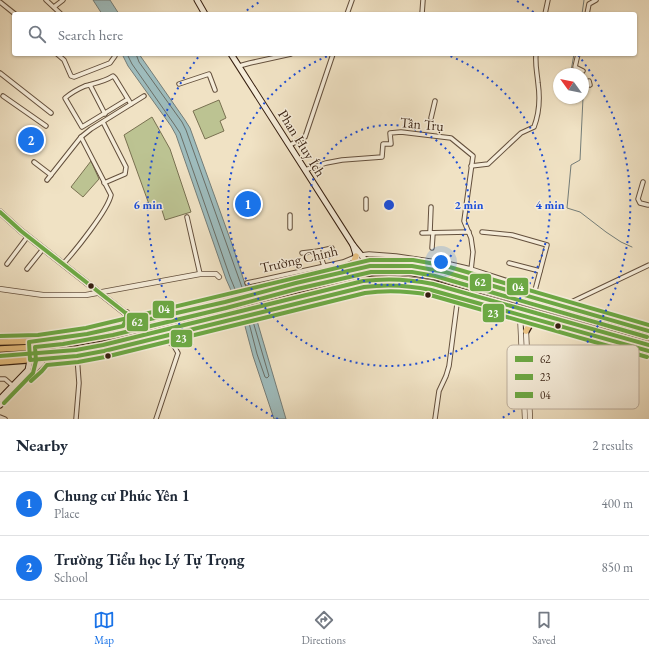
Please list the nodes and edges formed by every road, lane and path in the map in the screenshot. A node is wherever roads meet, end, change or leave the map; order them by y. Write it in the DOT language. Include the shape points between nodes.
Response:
graph roads {
  1 [pos="46,0"];
  2 [pos="64,0"];
  3 [pos="196,0"];
  4 [pos="352,0"];
  5 [pos="423,0"];
  6 [pos="548,0"];
  7 [pos="596,0"];
  8 [pos="0,2"];
  9 [pos="54,7"];
  10 [pos="12,12"];
  11 [pos="59,12"];
  12 [pos="204,12"];
  13 [pos="348,12"];
  14 [pos="422,12"];
  15 [pos="545,12"];
  16 [pos="587,12"];
  17 [pos="60,56"];
  18 [pos="115,56"];
  19 [pos="232,56"];
  20 [pos="282,56"];
  21 [pos="332,56"];
  22 [pos="536,56"];
  23 [pos="578,56"];
  24 [pos="239,66"];
  25 [pos="576,68"];
  26 [pos="0,73"];
  27 [pos="180,84"];
  28 [pos="90,85"];
  29 [pos="214,90"];
  30 [pos="3,96"];
  31 [pos="144,96"];
  32 [pos="128,99"];
  33 [pos="435,101"];
  34 [pos="131,104"];
  35 [pos="51,113"];
  36 [pos="105,113"];
  37 [pos="108,118"];
  38 [pos="431,118"];
  39 [pos="103,122"];
  40 [pos="46,126"];
  41 [pos="81,137"];
  42 [pos="290,145"];
  43 [pos="34,162"];
  44 [pos="471,166"];
  45 [pos="305,170"];
  46 [pos="51,175"];
  47 [pos="47,180"];
  48 [pos="643,182"];
  49 [pos="104,183"];
  50 [pos="366,199"];
  51 [pos="648,205"];
  52 [pos="432,207"];
  53 [pos="366,209"];
  54 [pos="0,212"];
  55 [pos="290,215"];
  56 [pos="187,217"];
  57 [pos="290,228"];
  58 [pos="431,232"];
  59 [pos="469,232"];
  60 [pos="482,232"];
  61 [pos="422,233"];
  62 [pos="28,236"];
  63 [pos="332,248"];
  64 [pos="432,248"];
  65 [pos="43,249"];
  66 [pos="319,251"];
  67 [pos="302,253"];
  68 [pos="359,256"];
  69 [pos="510,263"];
  70 [pos="7,264"];
  71 [pos="63,264"];
  72 [pos="649,265"];
  73 [pos="324,266"];
  74 [pos="471,268"];
  75 [pos="27,269"];
  76 [pos="371,269"];
  77 [pos="348,270"];
  78 [pos="360,270"];
  79 [pos="540,271"];
  80 [pos="200,274"];
  81 [pos="219,277"];
  82 [pos="339,279"];
  83 [pos="470,279"];
  84 [pos="363,280"];
  85 [pos="373,282"];
  86 [pos="247,283"];
  87 [pos="296,283"];
  88 [pos="364,288"];
  89 [pos="297,289"];
  90 [pos="0,290"];
  91 [pos="100,293"];
  92 [pos="260,296"];
  93 [pos="458,296"];
  94 [pos="522,298"];
  95 [pos="299,300"];
  96 [pos="532,300"];
  97 [pos="225,305"];
  98 [pos="562,307"];
  99 [pos="263,309"];
  100 [pos="520,312"];
  101 [pos="126,314"];
  102 [pos="528,314"];
  103 [pos="553,318"];
  104 [pos="540,320"];
  105 [pos="137,322"];
  106 [pos="123,326"];
  107 [pos="143,327"];
  108 [pos="624,327"];
  109 [pos="526,331"];
  110 [pos="649,331"];
  111 [pos="163,337"];
  112 [pos="649,338"];
  113 [pos="620,340"];
  114 [pos="0,342"];
  115 [pos="43,344"];
  116 [pos="29,345"];
  117 [pos="523,345"];
  118 [pos="526,345"];
  119 [pos="633,345"];
  120 [pos="649,346"];
  121 [pos="639,347"];
  122 [pos="0,349"];
  123 [pos="649,351"];
  124 [pos="77,353"];
  125 [pos="0,357"];
  126 [pos="44,357"];
  127 [pos="30,358"];
  128 [pos="0,362"];
  129 [pos="0,379"];
  130 [pos="13,386"];
  131 [pos="0,398"];
  132 [pos="0,405"];
  133 [pos="526,409"];
  134 [pos="528,409"];
  135 [pos="0,417"];
  136 [pos="5,419"];
  137 [pos="76,419"];
  138 [pos="156,419"];
  139 [pos="435,419"];
  140 [pos="525,419"];
  141 [pos="530,419"];
  1 -- 9 [label="street"];
  2 -- 9 [label="street"];
  3 -- 12 [label="main road"];
  4 -- 13 [label="street"];
  5 -- 14 [label="street"];
  6 -- 15 [label="street"];
  7 -- 16 [label="street" via="589,4"];
  8 -- 10 [label="street"];
  9 -- 11 [label="street"];
  17 -- 18 [label="street" via="71,76 110,62"];
  19 -- 24 [label="main road, Phan Huy Ích"];
  20 -- 24 [label="street"];
  21 -- 42 [label="street" via="305,137"];
  22 -- 44 [label="street" via="539,84 538,118 534,127 521,133 488,164"];
  23 -- 25 [label="street"];
  24 -- 42 [label="main road, Phan Huy Ích"];
  26 -- 35 [label="street"];
  27 -- 29 [label="street" via="209,74"];
  28 -- 32 [label="street" via="113,76"];
  28 -- 36 [label="street"];
  28 -- 36 [label="street" via="65,98 82,127"];
  30 -- 40 [label="street"];
  31 -- 34 [label="street"];
  32 -- 34 [label="street"];
  32 -- 36 [label="street"];
  33 -- 38 [label="street"];
  34 -- 37 [label="street"];
  36 -- 37 [label="street"];
  37 -- 39 [label="street"];
  39 -- 41 [label="street"];
  39 -- 49 [label="street" via="126,167 125,174"];
  41 -- 46 [label="street"];
  41 -- 49 [label="street"];
  42 -- 45 [label="main road, Phan Huy Ích"];
  43 -- 46 [label="street"];
  44 -- 45 [label="street, Tân Trụ" via="473,156 451,138 401,132 390,133 391,144 383,144 382,157 342,160"];
  44 -- 59 [label="street" via="464,221"];
  45 -- 68 [label="main road, Phan Huy Ích"];
  46 -- 47 [label="street"];
  48 -- 51 [label="street" via="638,199 640,203"];
  49 -- 71 [label="street" via="110,195 109,202 83,241"];
  50 -- 53 [label="street"];
  52 -- 58 [label="street"];
  54 -- 62 [label="main road"];
  55 -- 57 [label="street"];
  56 -- 80 [label="street"];
  58 -- 59 [label="street"];
  58 -- 61 [label="street"];
  58 -- 64 [label="street"];
  59 -- 74 [label="street"];
  60 -- 79 [label="street" via="512,235 547,245"];
  62 -- 65 [label="main road"];
  62 -- 70 [label="street"];
  63 -- 66 [label="street"];
  65 -- 71 [label="main road"];
  65 -- 75 [label="street"];
  66 -- 67 [label="street"];
  66 -- 73 [label="street"];
  68 -- 73 [label="street, Trường Chinh"];
  68 -- 74 [label="street, Trường Chinh" via="370,254 423,259"];
  68 -- 76 [label="main road"];
  68 -- 77 [label="main road"];
  68 -- 78 [label="main road"];
  69 -- 79 [label="street"];
  71 -- 91 [label="main road"];
  72 -- 98 [label="street"];
  73 -- 86 [label="street, Trường Chinh"];
  74 -- 83 [label="street"];
  74 -- 94 [label="street" via="523,286"];
  76 -- 78 [label="main road, Trường Chinh"];
  76 -- 83 [label="main road, Trường Chinh" via="412,266"];
  76 -- 85 [label="main road"];
  76 -- 94 [label="main road, Trường Chinh" via="399,270 436,276"];
  77 -- 78 [label="main road, Trường Chinh"];
  77 -- 82 [label="main road"];
  77 -- 87 [label="main road, Trường Chinh"];
  78 -- 82 [label="main road, Trường Chinh"];
  78 -- 84 [label="main road"];
  79 -- 96 [label="street"];
  80 -- 81 [label="street" via="216,274"];
  80 -- 91 [label="street"];
  82 -- 89 [label="main road, Trường Chinh"];
  83 -- 94 [label="main road, Trường Chinh"];
  84 -- 85 [label="main road"];
  84 -- 88 [label="main road"];
  84 -- 95 [label="main road"];
  85 -- 88 [label="main road"];
  85 -- 93 [label="main road" via="409,285"];
  85 -- 100 [label="main road" via="405,279 424,282"];
  87 -- 89 [label="main road"];
  87 -- 92 [label="main road, Trường Chinh"];
  88 -- 95 [label="main road"];
  89 -- 92 [label="main road, Trường Chinh"];
  90 -- 91 [label="street" via="50,296"];
  91 -- 101 [label="main road"];
  92 -- 97 [label="main road"];
  93 -- 100 [label="main road"];
  93 -- 139 [label="street" via="449,366 439,391"];
  94 -- 96 [label="main road, Trường Chinh"];
  94 -- 100 [label="main road"];
  95 -- 99 [label="main road"];
  96 -- 98 [label="main road, Trường Chinh"];
  96 -- 102 [label="main road"];
  96 -- 108 [label="main road, Trường Chinh"];
  97 -- 105 [label="main road"];
  97 -- 107 [label="main road"];
  98 -- 108 [label="main road, Trường Chinh"];
  99 -- 111 [label="main road" via="228,321"];
  99 -- 124 [label="main road" via="227,314"];
  100 -- 102 [label="main road"];
  100 -- 117 [label="street"];
  101 -- 105 [label="main road"];
  101 -- 106 [label="main road"];
  102 -- 103 [label="main road"];
  102 -- 104 [label="main road"];
  102 -- 109 [label="street"];
  103 -- 104 [label="main road"];
  103 -- 113 [label="main road"];
  104 -- 109 [label="main road" via="530,324"];
  104 -- 113 [label="main road"];
  105 -- 106 [label="main road"];
  105 -- 107 [label="main road"];
  106 -- 115 [label="main road"];
  107 -- 115 [label="main road" via="74,343"];
  108 -- 110 [label="main road, Trường Chinh"];
  108 -- 112 [label="main road, Trường Chinh"];
  108 -- 113 [label="main road"];
  109 -- 118 [label="street"];
  111 -- 124 [label="main road" via="104,351"];
  111 -- 138 [label="street" via="178,353"];
  113 -- 119 [label="main road"];
  113 -- 120 [label="main road"];
  114 -- 116 [label="main road"];
  115 -- 116 [label="main road"];
  115 -- 126 [label="main road"];
  116 -- 122 [label="main road"];
  116 -- 127 [label="main road"];
  121 -- 123 [label="main road"];
  124 -- 126 [label="main road"];
  124 -- 137 [label="street" via="79,383"];
  125 -- 127 [label="main road"];
  126 -- 127 [label="main road"];
  126 -- 132 [label="main road" via="38,367"];
  127 -- 128 [label="main road"];
  127 -- 130 [label="main road" via="28,370"];
  129 -- 130 [label="street" via="5,379"];
  130 -- 131 [label="main road"];
  133 -- 140 [label="street"];
  134 -- 141 [label="street"];
  135 -- 136 [label="street"];
}
